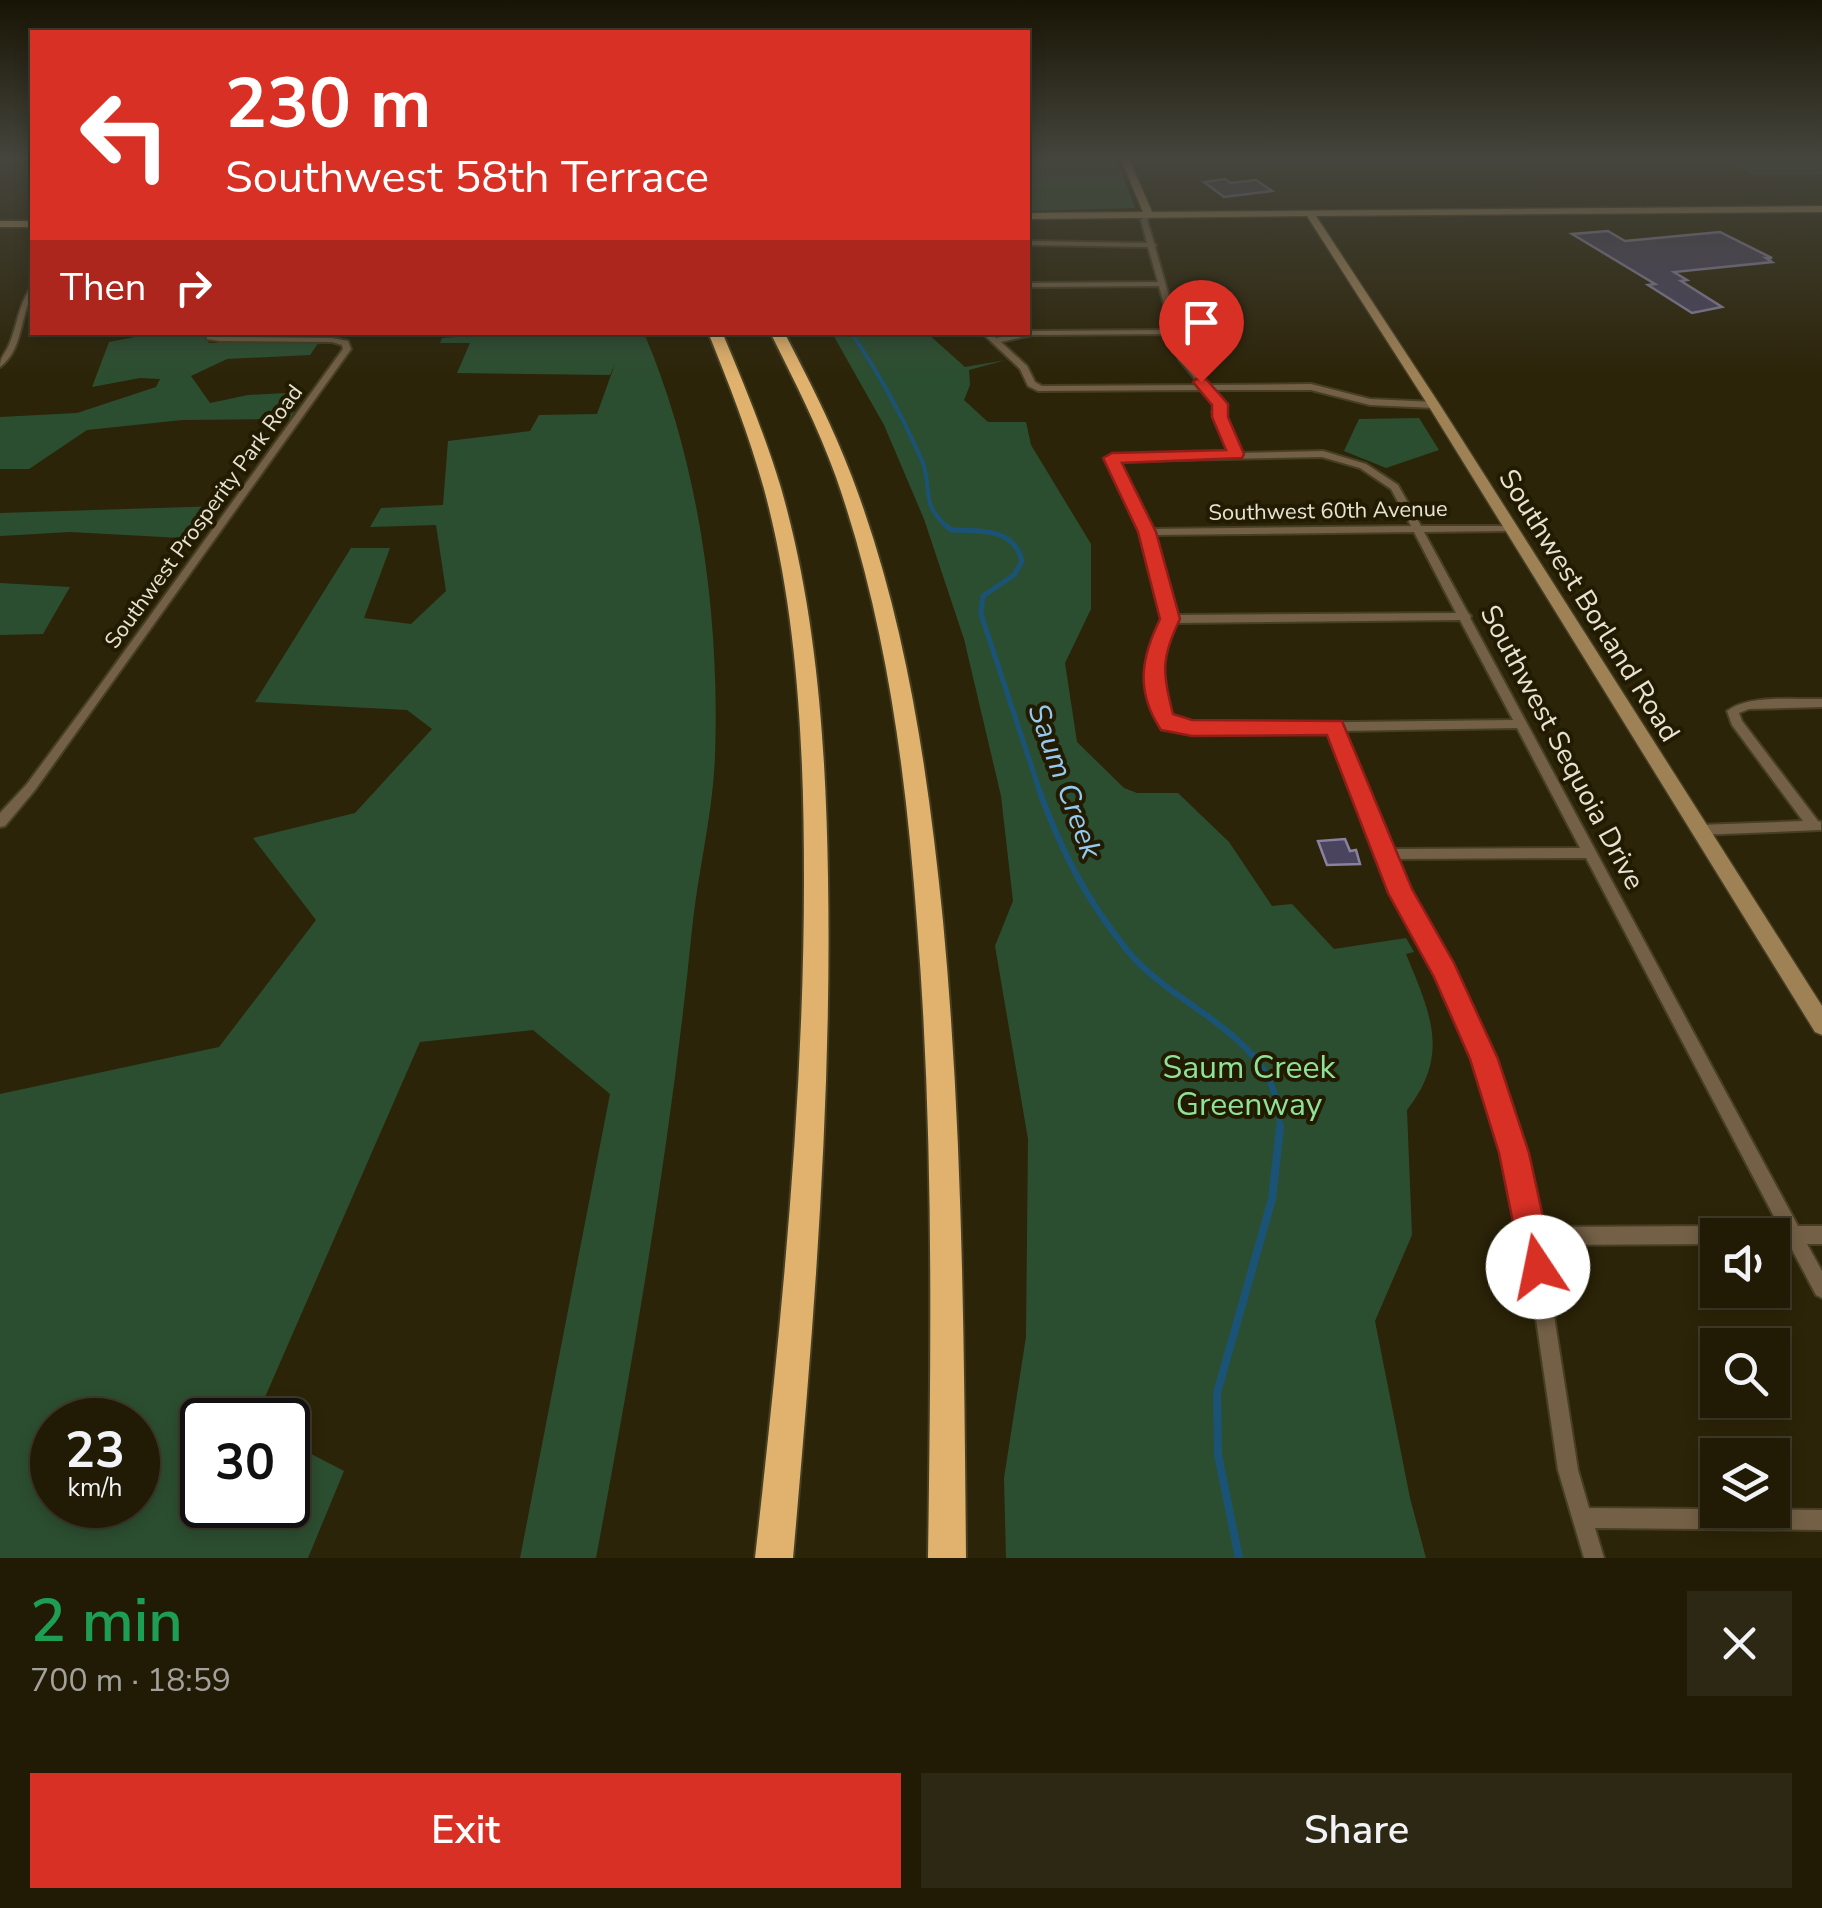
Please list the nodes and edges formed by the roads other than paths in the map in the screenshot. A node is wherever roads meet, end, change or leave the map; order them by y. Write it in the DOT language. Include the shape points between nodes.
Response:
graph roads {
  1 [pos="1148,232"];
  2 [pos="1321,232"];
  3 [pos="1030,242"];
  4 [pos="1153,246"];
  5 [pos="1162,284"];
  6 [pos="1030,285"];
  7 [pos="30,296"];
  8 [pos="1173,332"];
  9 [pos="1030,334"];
  10 [pos="210,335"];
  11 [pos="717,335"];
  12 [pos="778,335"];
  13 [pos="988,335"];
  14 [pos="1027,335"];
  15 [pos="995,341"];
  16 [pos="0,365"];
  17 [pos="1206,387"];
  18 [pos="1434,405"];
  19 [pos="1236,454"];
  20 [pos="1418,528"];
  21 [pos="1509,528"];
  22 [pos="1147,532"];
  23 [pos="1466,616"];
  24 [pos="1170,619"];
  25 [pos="1822,703"];
  26 [pos="1523,724"];
  27 [pos="1335,727"];
  28 [pos="0,822"];
  29 [pos="1818,826"];
  30 [pos="1699,830"];
  31 [pos="1384,854"];
  32 [pos="1590,854"];
  33 [pos="1822,1025"];
  34 [pos="1700,1235"];
  35 [pos="1790,1235"];
  36 [pos="1794,1235"];
  37 [pos="1822,1235"];
  38 [pos="1533,1236"];
  39 [pos="1822,1288"];
  40 [pos="1582,1518"];
  41 [pos="1822,1520"];
  42 [pos="774,1558"];
  43 [pos="947,1558"];
  44 [pos="1594,1558"];
  1 -- 4 [label="street"];
  2 -- 18 [label="main road, Southwest Borland Road"];
  3 -- 4 [label="street"];
  4 -- 5 [label="street"];
  5 -- 6 [label="street"];
  5 -- 8 [label="street"];
  7 -- 16 [label="street" via="17,342"];
  8 -- 9 [label="street"];
  8 -- 17 [label="street" via="1186,365"];
  10 -- 28 [label="street, Southwest Prosperity Park Road" via="332,340 346,349 97,698"];
  11 -- 42 [label="highway" via="750,415 778,516 798,622 814,792 812,1106"];
  12 -- 43 [label="highway" via="829,437 865,542 916,778 944,1144"];
  13 -- 15 [label="street"];
  14 -- 15 [label="street"];
  15 -- 17 [label="street" via="1034,386"];
  17 -- 18 [label="street" via="1310,387 1370,402"];
  17 -- 19 [label="street" via="1204,395"];
  18 -- 21 [label="main road, Southwest Borland Road"];
  19 -- 20 [label="street, Southwest Sequoia Drive" via="1323,454 1363,466 1394,487"];
  19 -- 22 [label="street, Southwest Sequoia Drive" via="1112,458"];
  20 -- 21 [label="street, Southwest 60th Avenue"];
  20 -- 22 [label="street, Southwest 60th Avenue"];
  20 -- 23 [label="street, Southwest Sequoia Drive"];
  21 -- 30 [label="main road, Southwest Borland Road"];
  22 -- 24 [label="street"];
  23 -- 24 [label="street"];
  23 -- 26 [label="street, Southwest Sequoia Drive"];
  24 -- 27 [label="street" via="1152,668 1168,724"];
  25 -- 29 [label="street" via="1733,711"];
  26 -- 27 [label="street"];
  26 -- 32 [label="street, Southwest Sequoia Drive"];
  27 -- 31 [label="street"];
  29 -- 30 [label="street"];
  30 -- 33 [label="main road, Southwest Borland Road"];
  31 -- 32 [label="street"];
  31 -- 38 [label="street" via="1484,1059"];
  32 -- 36 [label="street, Southwest Sequoia Drive"];
  34 -- 38 [label="street"];
  35 -- 36 [label="street"];
  36 -- 37 [label="street"];
  36 -- 39 [label="street, Southwest Sequoia Drive"];
  38 -- 40 [label="street" via="1558,1416"];
  40 -- 41 [label="street"];
  40 -- 44 [label="street"];
}
